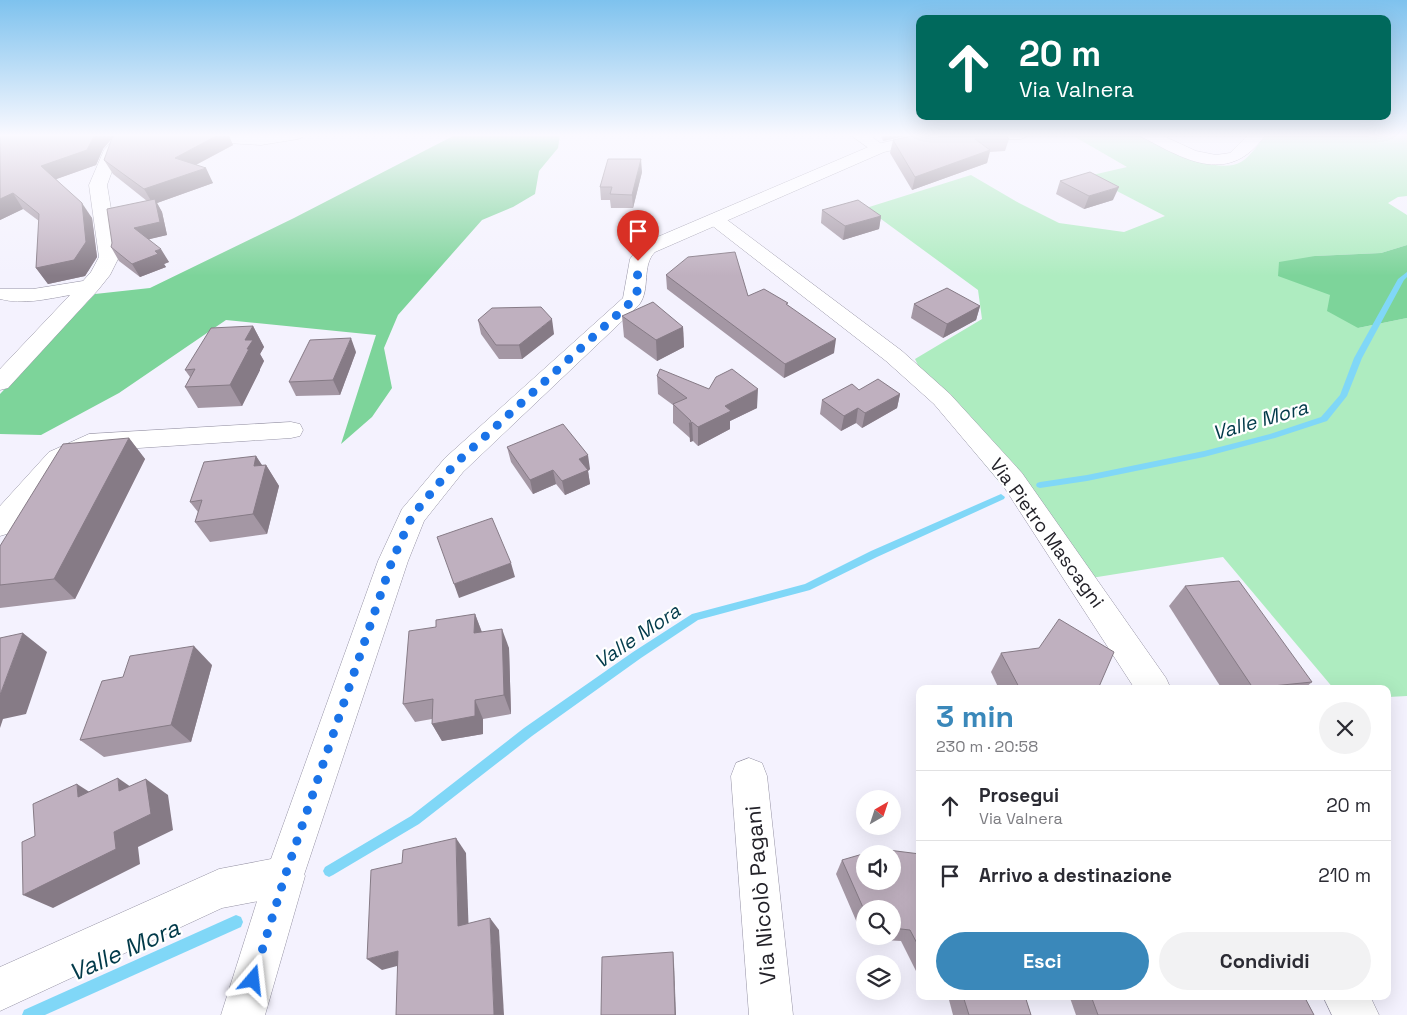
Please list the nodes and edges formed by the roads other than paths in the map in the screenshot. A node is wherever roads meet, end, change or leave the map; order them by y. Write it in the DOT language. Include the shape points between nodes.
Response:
graph roads {
  1 [pos="99,181"];
  2 [pos="790,181"];
  3 [pos="716,220"];
  4 [pos="91,286"];
  5 [pos="2,292"];
  6 [pos="0,383"];
  7 [pos="291,430"];
  8 [pos="0,525"];
  9 [pos="1151,685"];
  10 [pos="749,776"];
  11 [pos="285,876"];
  12 [pos="0,989"];
  13 [pos="1348,1000"];
  14 [pos="243,1015"];
  15 [pos="771,1015"];
  16 [pos="1357,1015"];
  1 -- 4 [label="street" via="109,257"];
  2 -- 3 [label="street"];
  3 -- 9 [label="street, Via Pietro Mascagni" via="894,356 942,399 1013,480"];
  3 -- 11 [label="street" via="641,253 637,292 632,301 454,465 412,516 392,561"];
  4 -- 5 [label="street" via="33,295"];
  4 -- 6 [label="street"];
  7 -- 8 [label="street" via="89,443 58,458"];
  10 -- 15 [label="street, Via Nicolò Pagani"];
  11 -- 12 [label="street" via="220,889"];
  11 -- 14 [label="street"];
  13 -- 16 [label="street"];
}
